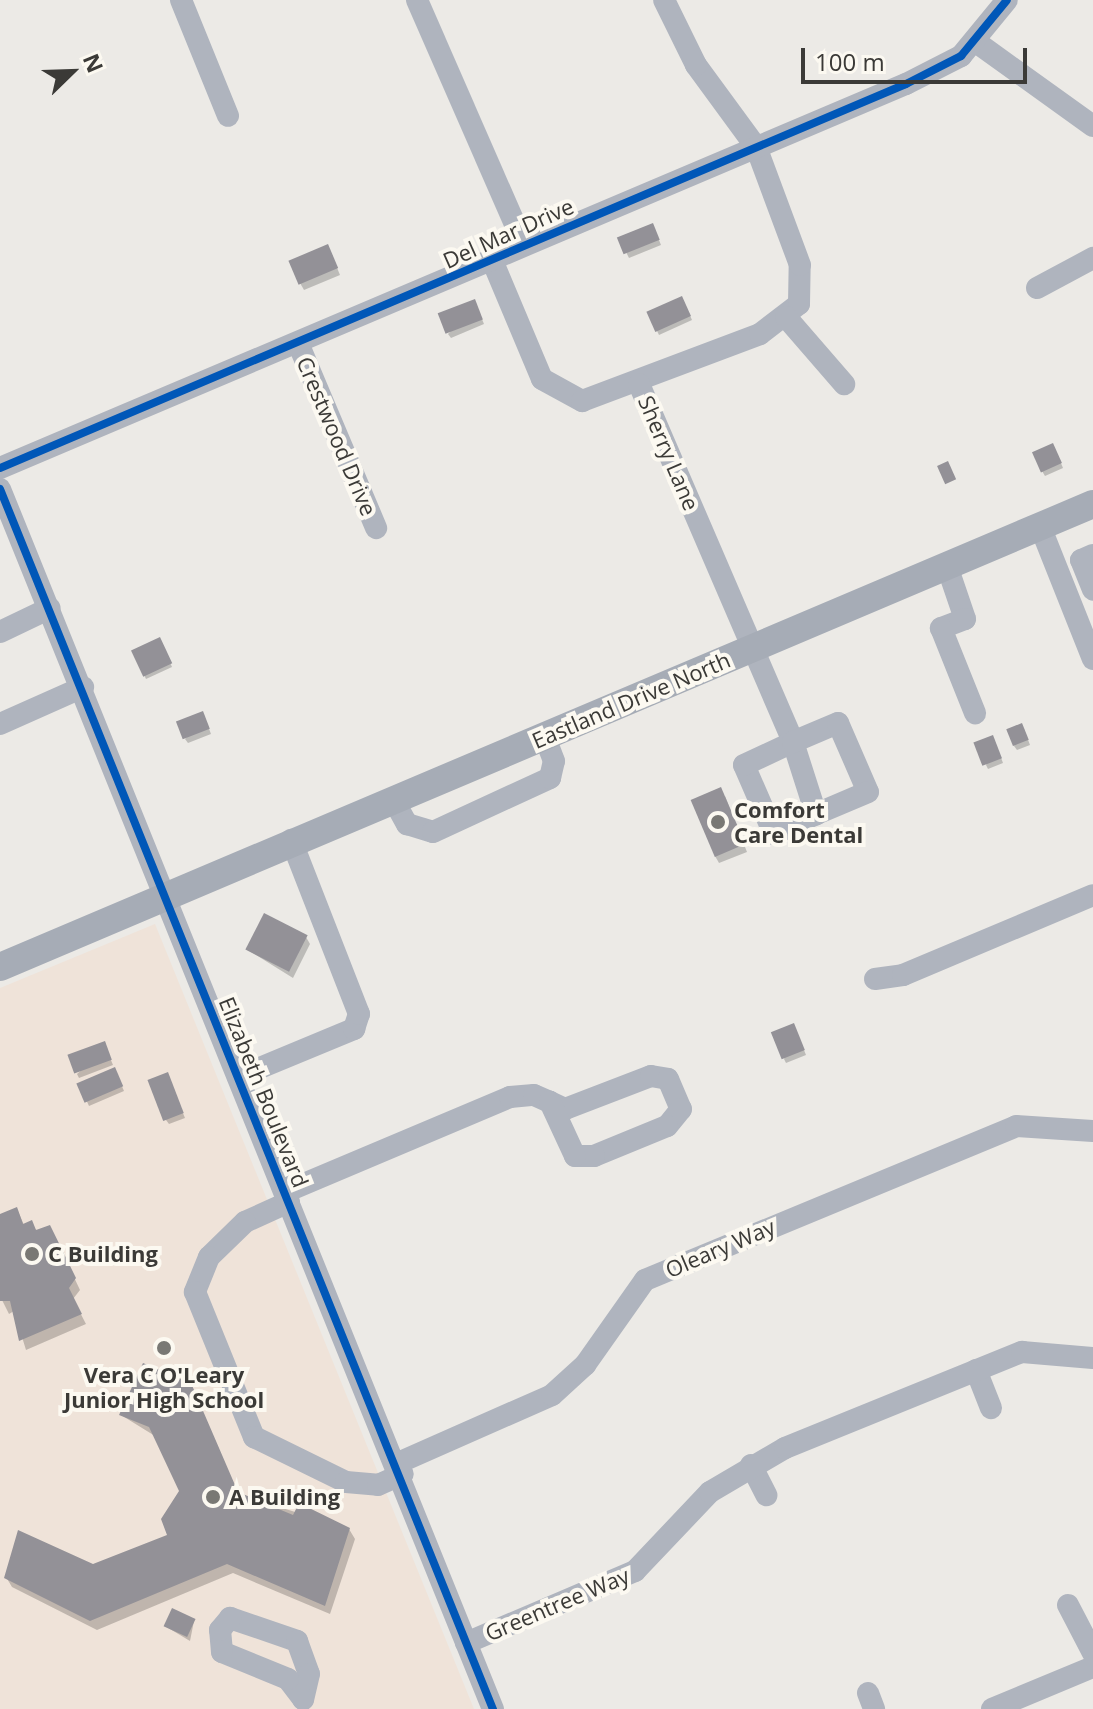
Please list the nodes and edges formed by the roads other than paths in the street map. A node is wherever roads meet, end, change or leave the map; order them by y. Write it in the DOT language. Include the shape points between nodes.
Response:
graph roads {
  1 [pos="181,0"];
  2 [pos="417,0"];
  3 [pos="664,0"];
  4 [pos="1007,0"];
  5 [pos="976,42"];
  6 [pos="228,116"];
  7 [pos="1093,126"];
  8 [pos="756,147"];
  9 [pos="524,245"];
  10 [pos="1093,258"];
  11 [pos="492,260"];
  12 [pos="1037,288"];
  13 [pos="786,317"];
  14 [pos="298,343"];
  15 [pos="639,384"];
  16 [pos="844,384"];
  17 [pos="0,468"];
  18 [pos="0,489"];
  19 [pos="1093,504"];
  20 [pos="1040,526"];
  21 [pos="376,528"];
  22 [pos="1093,555"];
  23 [pos="947,566"];
  24 [pos="1093,590"];
  25 [pos="50,608"];
  26 [pos="0,632"];
  27 [pos="753,649"];
  28 [pos="1093,659"];
  29 [pos="83,687"];
  30 [pos="975,713"];
  31 [pos="0,724"];
  32 [pos="545,737"];
  33 [pos="793,742"];
  34 [pos="393,799"];
  35 [pos="816,814"];
  36 [pos="291,840"];
  37 [pos="167,893"];
  38 [pos="1093,895"];
  39 [pos="0,967"];
  40 [pos="875,979"];
  41 [pos="238,1077"];
  42 [pos="550,1102"];
  43 [pos="1093,1131"];
  44 [pos="287,1197"];
  45 [pos="1093,1358"];
  46 [pos="976,1370"];
  47 [pos="991,1408"];
  48 [pos="751,1465"];
  49 [pos="400,1468"];
  50 [pos="766,1495"];
  51 [pos="1068,1605"];
  52 [pos="466,1643"];
  53 [pos="1093,1653"];
  54 [pos="1093,1667"];
  55 [pos="493,1709"];
  56 [pos="992,1709"];
  1 -- 6 [label="street"];
  2 -- 9 [label="street"];
  3 -- 8 [label="street" via="689,53"];
  4 -- 5 [label="street, Del Mar Drive"];
  5 -- 7 [label="street"];
  5 -- 8 [label="street, Del Mar Drive" via="906,84"];
  8 -- 9 [label="street, Del Mar Drive"];
  8 -- 13 [label="street" via="800,265 804,292"];
  9 -- 11 [label="street, Del Mar Drive"];
  10 -- 12 [label="street"];
  11 -- 14 [label="street, Del Mar Drive"];
  11 -- 15 [label="street, Sherry Lane" via="542,379 582,401"];
  13 -- 15 [label="street"];
  13 -- 16 [label="street"];
  14 -- 17 [label="street, Del Mar Drive"];
  14 -- 21 [label="street, Crestwood Drive"];
  15 -- 27 [label="street, Sherry Lane"];
  18 -- 25 [label="street, Elizabeth Boulevard"];
  19 -- 20 [label="main road, Eastland Drive North"];
  20 -- 23 [label="main road, Eastland Drive North"];
  20 -- 28 [label="street"];
  22 -- 24 [label="street" via="1081,560"];
  23 -- 27 [label="main road, Eastland Drive North"];
  23 -- 30 [label="street" via="965,619 941,628"];
  25 -- 26 [label="street"];
  25 -- 29 [label="street, Elizabeth Boulevard"];
  27 -- 32 [label="main road, Eastland Drive North"];
  27 -- 33 [label="street, Sherry Lane"];
  29 -- 31 [label="street"];
  29 -- 37 [label="street, Elizabeth Boulevard"];
  32 -- 34 [label="main road, Eastland Drive North"];
  32 -- 34 [label="street" via="554,761 550,778 433,832 407,824"];
  33 -- 35 [label="street, Sherry Lane"];
  33 -- 35 [label="street" via="744,765 774,834"];
  33 -- 35 [label="street" via="838,723 868,792"];
  34 -- 36 [label="main road, Eastland Drive North"];
  36 -- 37 [label="main road, Eastland Drive North"];
  36 -- 41 [label="street" via="359,1014 354,1029"];
  37 -- 39 [label="main road, Eastland Drive North"];
  37 -- 41 [label="street, Elizabeth Boulevard"];
  38 -- 40 [label="street" via="903,975"];
  41 -- 44 [label="street, Elizabeth Boulevard"];
  42 -- 42 [label="street, Oleary Way" via="565,1109 651,1076 668,1079 681,1109 667,1126 594,1156 575,1156"];
  42 -- 44 [label="street, Oleary Way" via="510,1097"];
  43 -- 49 [label="street, Oleary Way" via="1016,1126 645,1280 585,1365 552,1395"];
  44 -- 49 [label="street, Elizabeth Boulevard"];
  44 -- 49 [label="street, Oleary Way" via="245,1222 209,1257 195,1292 254,1437 346,1482 378,1485"];
  45 -- 46 [label="street, Greentree Way" via="1043,1349"];
  46 -- 47 [label="street"];
  46 -- 48 [label="street, Greentree Way"];
  48 -- 50 [label="street"];
  48 -- 52 [label="street, Greentree Way" via="710,1492 644,1566"];
  49 -- 52 [label="street, Elizabeth Boulevard"];
  51 -- 53 [label="street"];
  52 -- 55 [label="street, Elizabeth Boulevard"];
  54 -- 56 [label="street"];
}
